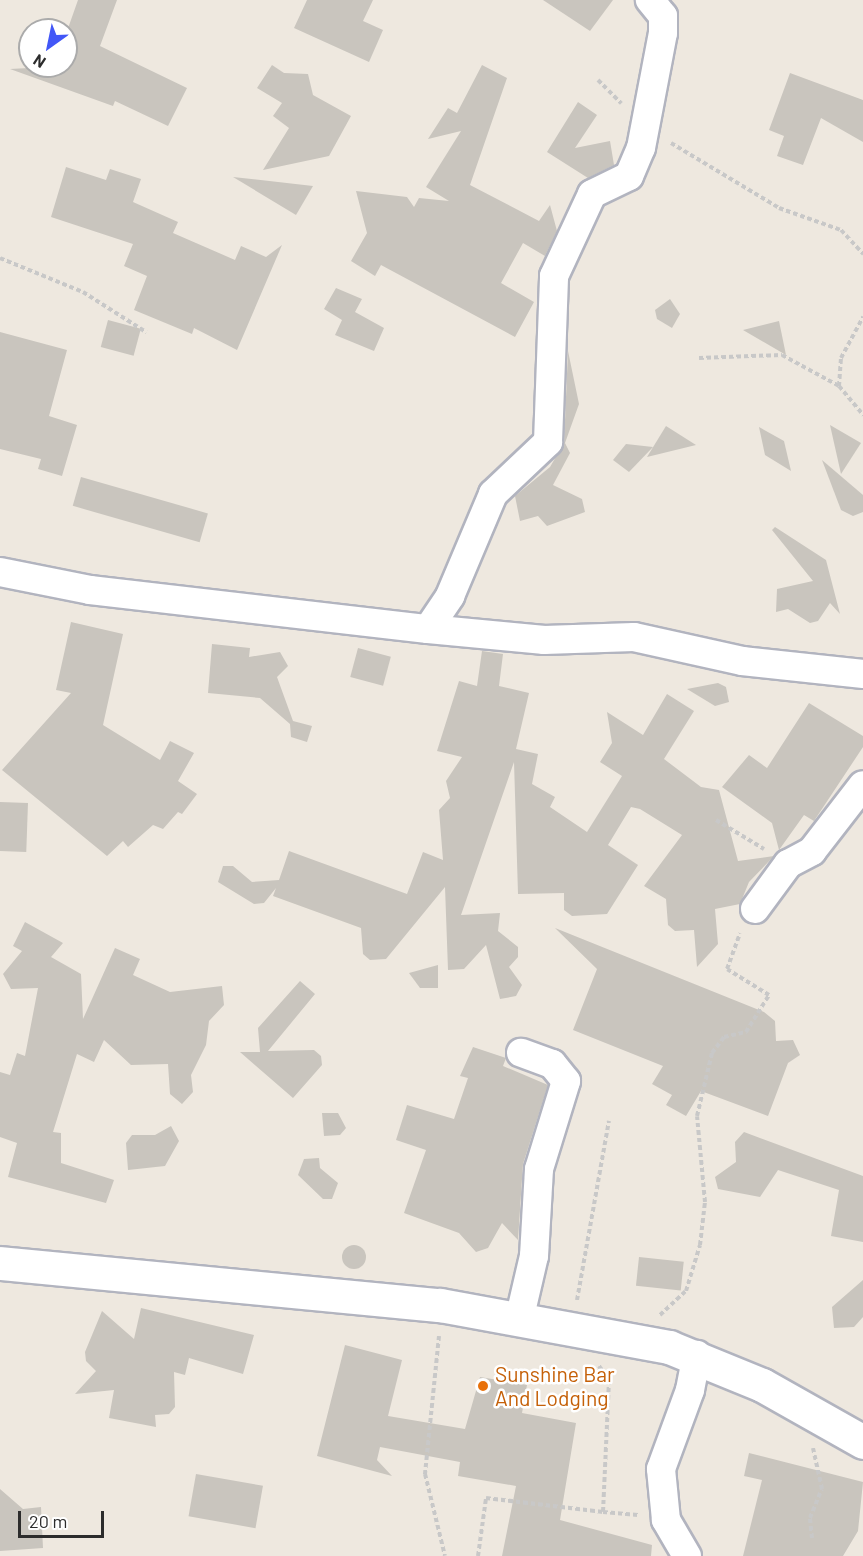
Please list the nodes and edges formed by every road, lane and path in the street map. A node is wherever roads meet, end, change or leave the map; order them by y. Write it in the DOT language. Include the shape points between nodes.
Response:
graph roads {
  1 [pos="650,0"];
  2 [pos="598,80"];
  3 [pos="647,129"];
  4 [pos="863,254"];
  5 [pos="0,258"];
  6 [pos="863,317"];
  7 [pos="146,332"];
  8 [pos="699,358"];
  9 [pos="839,386"];
  10 [pos="863,415"];
  11 [pos="0,572"];
  12 [pos="429,629"];
  13 [pos="863,674"];
  14 [pos="863,785"];
  15 [pos="716,820"];
  16 [pos="788,864"];
  17 [pos="755,909"];
  18 [pos="521,1053"];
  19 [pos="0,1263"];
  20 [pos="440,1305"];
  21 [pos="520,1316"];
  22 [pos="639,1342"];
  23 [pos="697,1355"];
  24 [pos="806,1438"];
  25 [pos="863,1442"];
  26 [pos="603,1512"];
  27 [pos="812,1538"];
  28 [pos="445,1556"];
  29 [pos="478,1556"];
  30 [pos="687,1556"];
  1 -- 3 [label="street" via="663,16 663,33"];
  2 -- 3 [label="path"];
  3 -- 4 [label="path" via="779,208 841,230"];
  3 -- 12 [label="street" via="633,170 592,194 558,260 548,442 494,494 450,596"];
  5 -- 7 [label="path" via="83,292"];
  6 -- 9 [label="path" via="841,358"];
  8 -- 9 [label="path" via="782,356"];
  9 -- 10 [label="path"];
  11 -- 12 [label="street" via="90,590"];
  12 -- 13 [label="street" via="544,640 634,637 742,661"];
  14 -- 16 [label="street" via="812,851"];
  15 -- 16 [label="path"];
  16 -- 17 [label="street"];
  17 -- 22 [label="path" via="735,940 727,969 769,995 746,1032 724,1038 712,1053 697,1116 705,1202 700,1245 686,1291"];
  18 -- 21 [label="street" via="552,1064 566,1081 539,1169 534,1256"];
  19 -- 20 [label="street"];
  20 -- 21 [label="street"];
  20 -- 28 [label="path" via="439,1377 425,1474"];
  21 -- 22 [label="street"];
  22 -- 23 [label="street"];
  23 -- 25 [label="street" via="762,1385"];
  23 -- 30 [label="street" via="684,1410 661,1469 666,1520"];
  24 -- 27 [label="path" via="822,1489 810,1518"];
  26 -- 29 [label="path" via="486,1498"];
}
